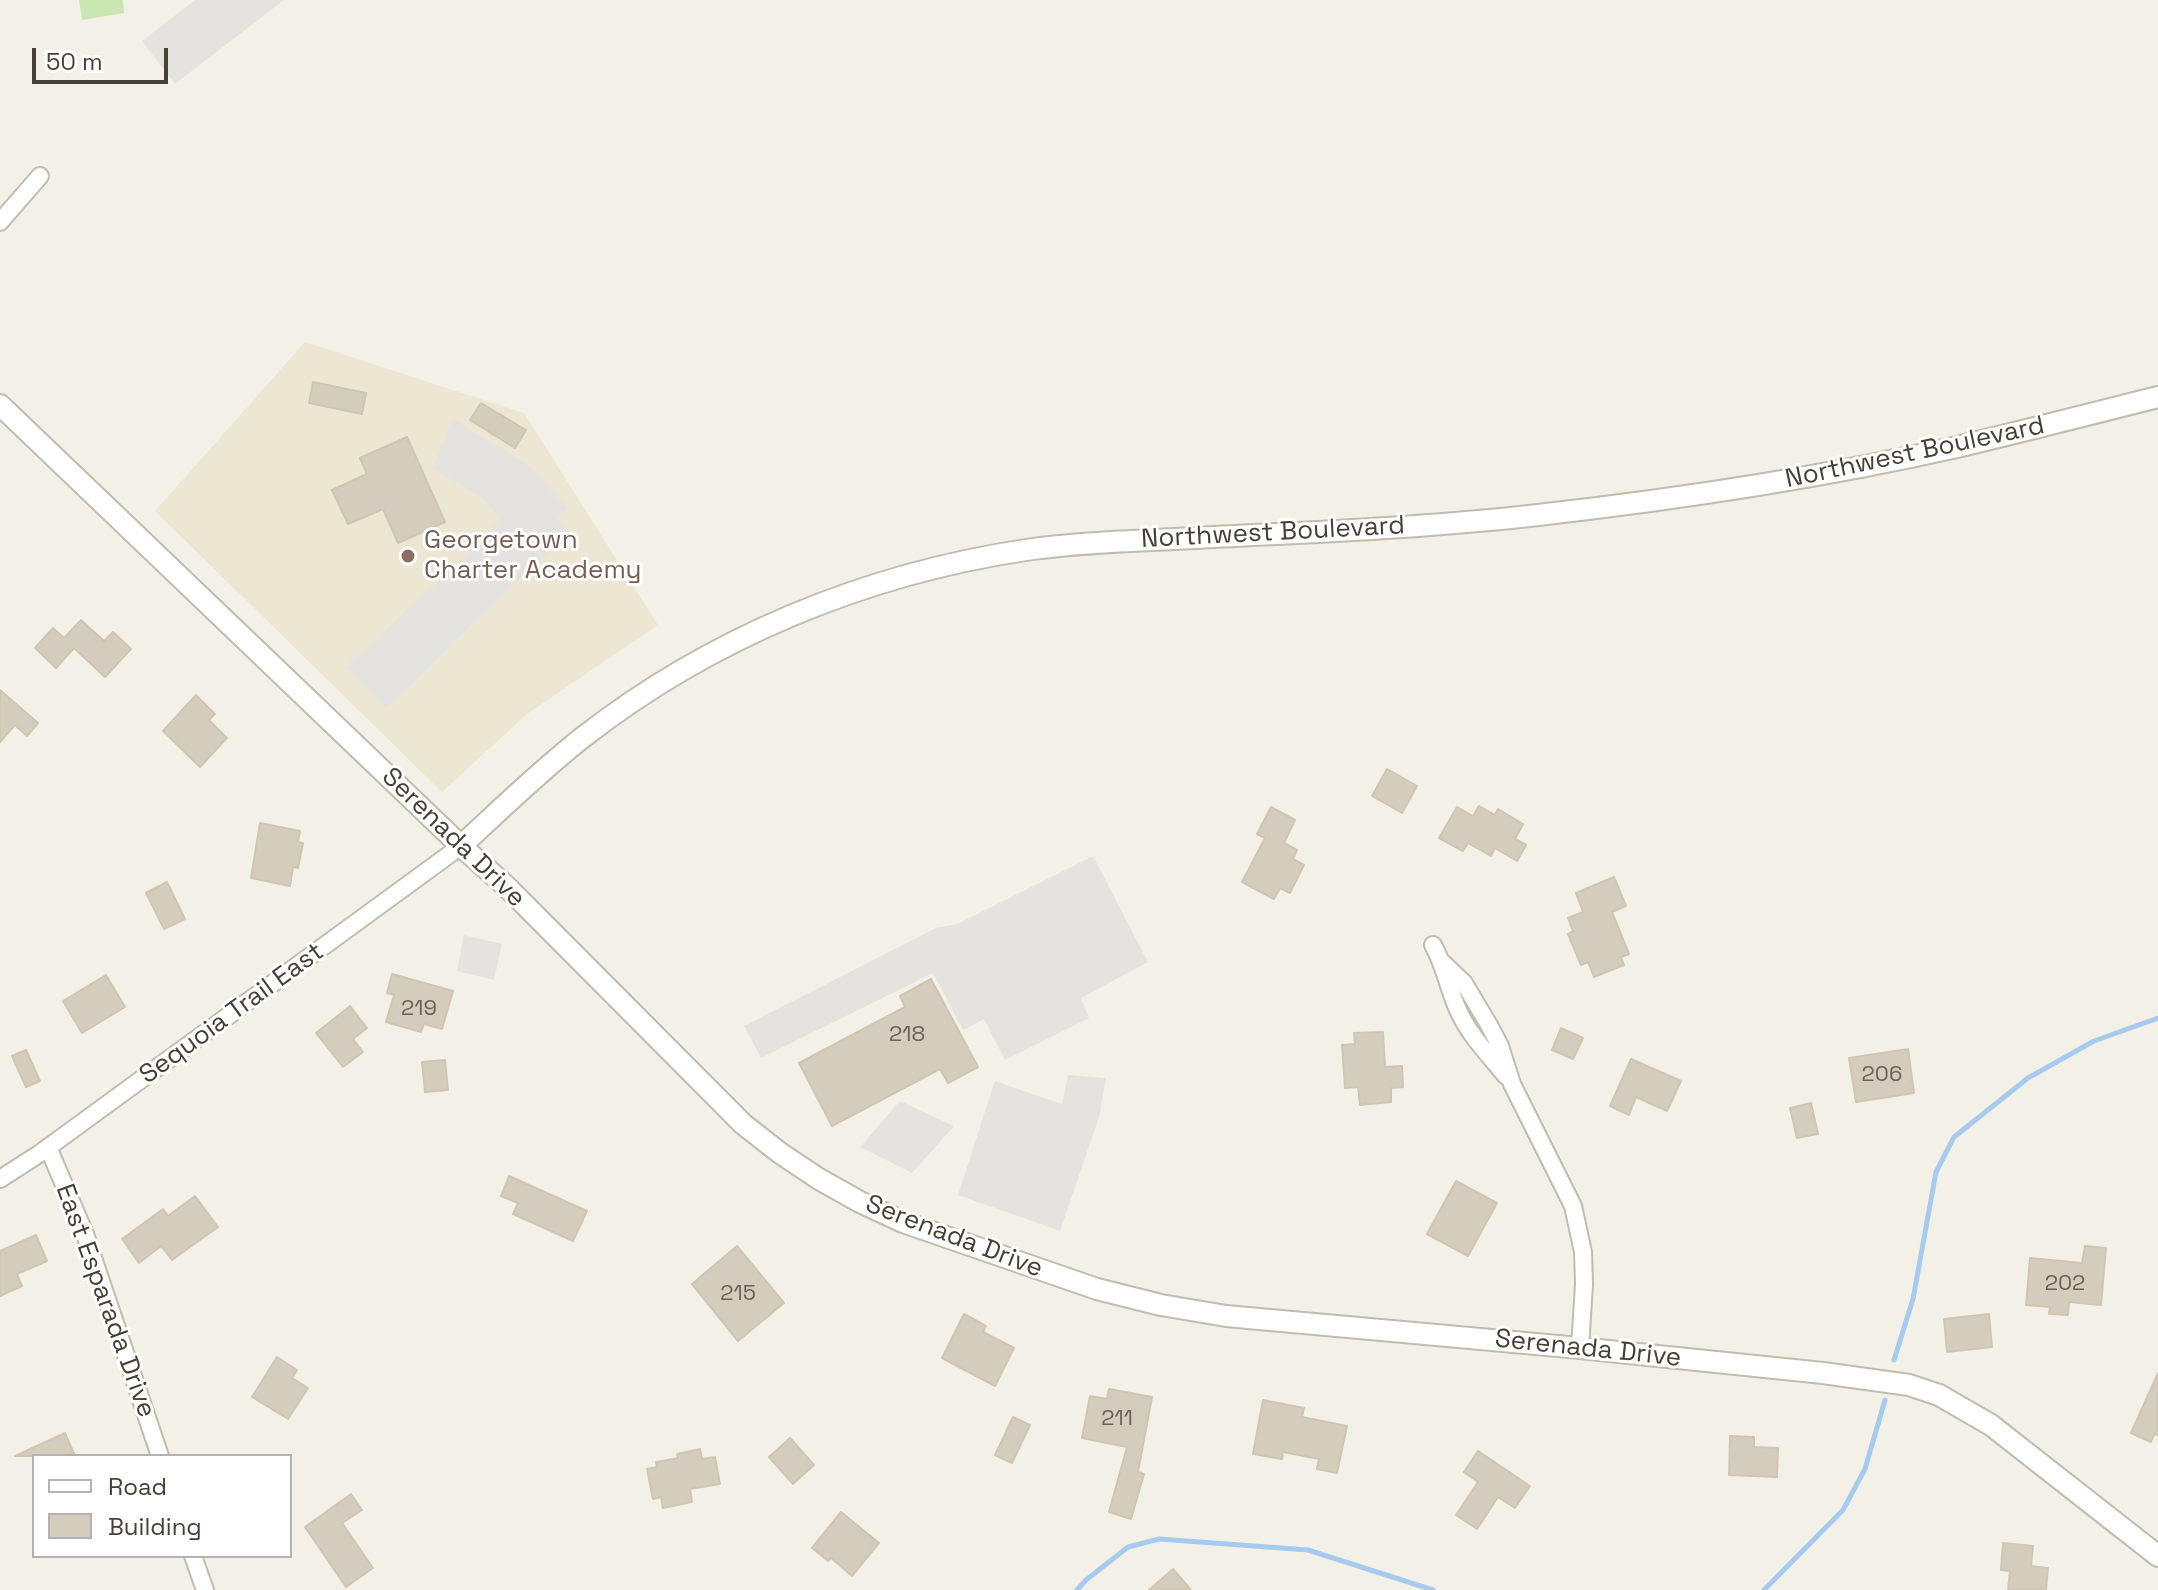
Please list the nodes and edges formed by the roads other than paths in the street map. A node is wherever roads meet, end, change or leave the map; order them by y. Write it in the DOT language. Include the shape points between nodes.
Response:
graph roads {
  1 [pos="40,176"];
  2 [pos="0,222"];
  3 [pos="2158,397"];
  4 [pos="0,405"];
  5 [pos="461,846"];
  6 [pos="1433,945"];
  7 [pos="48,1147"];
  8 [pos="0,1179"];
  9 [pos="1580,1348"];
  10 [pos="159,1454"];
  11 [pos="2158,1556"];
  12 [pos="194,1558"];
  13 [pos="205,1590"];
  1 -- 2 [label="street"];
  3 -- 5 [label="street, Northwest Boulevard" via="1954,447 1723,491 1496,519 1029,550 891,579 755,632 641,695 550,764"];
  4 -- 5 [label="street, Serenada Drive"];
  5 -- 7 [label="street, Sequoia Trail East"];
  5 -- 9 [label="street, Serenada Drive" via="743,1124 860,1202 1097,1289 1161,1305 1226,1316"];
  6 -- 9 [label="street" via="1467,1029 1512,1084 1567,1191 1581,1236"];
  7 -- 8 [label="street, Sequoia Trail East"];
  7 -- 10 [label="street, East Esparada Drive" via="85,1234"];
  9 -- 11 [label="street, Serenada Drive" via="1882,1380 1939,1395 2010,1439"];
  12 -- 13 [label="street"];
}
